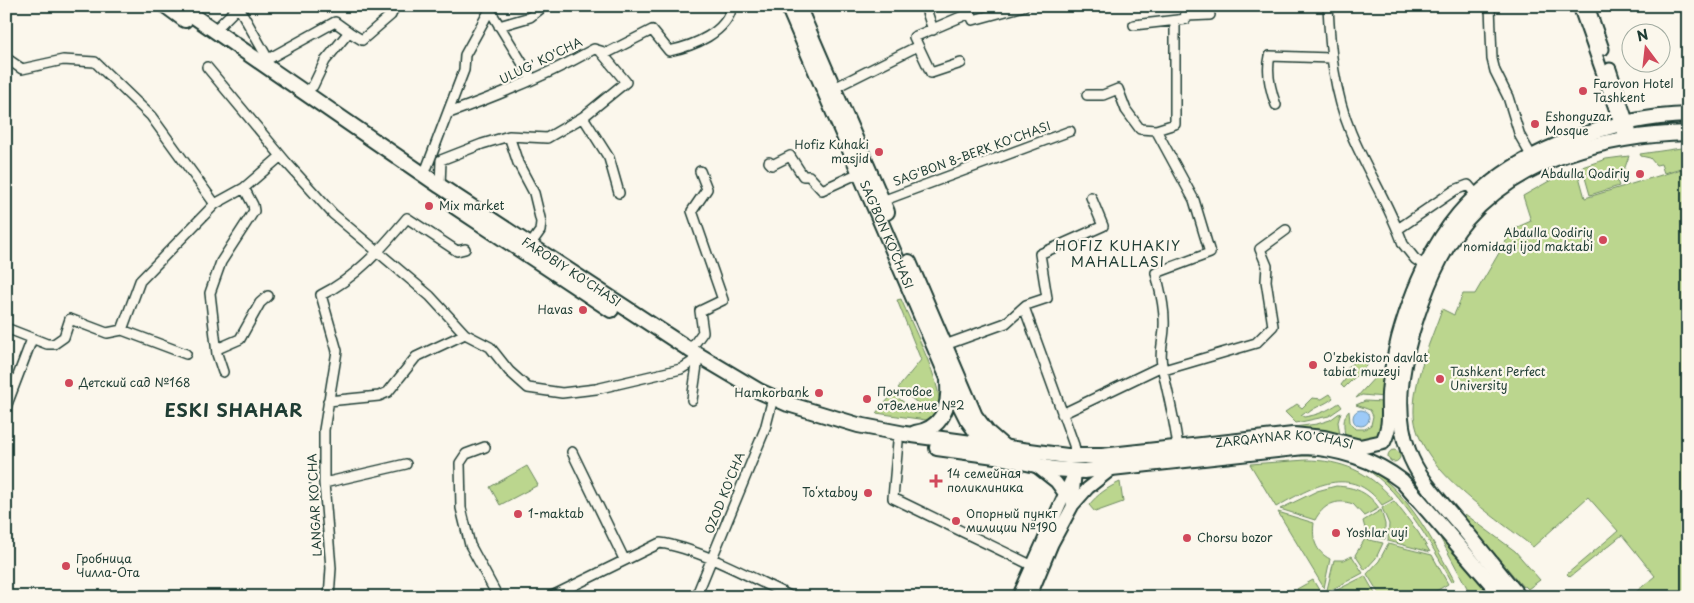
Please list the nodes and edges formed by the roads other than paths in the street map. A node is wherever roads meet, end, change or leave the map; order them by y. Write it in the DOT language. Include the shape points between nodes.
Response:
graph roads {
  1 [pos="166,6"];
  2 [pos="179,6"];
  3 [pos="395,6"];
  4 [pos="544,6"];
  5 [pos="732,6"];
  6 [pos="788,6"];
  7 [pos="798,6"];
  8 [pos="925,6"];
  9 [pos="1024,6"];
  10 [pos="1328,6"];
  11 [pos="1490,6"];
  12 [pos="1579,6"];
  13 [pos="1588,6"];
  14 [pos="238,7"];
  15 [pos="491,9"];
  16 [pos="1186,11"];
  17 [pos="1210,15"];
  18 [pos="1175,22"];
  19 [pos="1134,25"];
  20 [pos="499,26"];
  21 [pos="933,30"];
  22 [pos="214,31"];
  23 [pos="348,32"];
  24 [pos="918,46"];
  25 [pos="601,52"];
  26 [pos="6,58"];
  27 [pos="1331,58"];
  28 [pos="265,61"];
  29 [pos="961,63"];
  30 [pos="207,67"];
  31 [pos="532,79"];
  32 [pos="834,88"];
  33 [pos="304,92"];
  34 [pos="1087,95"];
  35 [pos="1276,105"];
  36 [pos="448,113"];
  37 [pos="1688,115"];
  38 [pos="582,117"];
  39 [pos="1624,122"];
  40 [pos="1156,130"];
  41 [pos="1070,131"];
  42 [pos="1688,133"];
  43 [pos="509,136"];
  44 [pos="1628,137"];
  45 [pos="281,156"];
  46 [pos="1532,157"];
  47 [pos="768,162"];
  48 [pos="700,171"];
  49 [pos="859,173"];
  50 [pos="424,175"];
  51 [pos="440,186"];
  52 [pos="244,188"];
  53 [pos="620,193"];
  54 [pos="1091,197"];
  55 [pos="1480,199"];
  56 [pos="882,201"];
  57 [pos="215,204"];
  58 [pos="1398,228"];
  59 [pos="1286,230"];
  60 [pos="530,245"];
  61 [pos="465,249"];
  62 [pos="377,254"];
  63 [pos="1425,266"];
  64 [pos="268,296"];
  65 [pos="1024,308"];
  66 [pos="6,328"];
  67 [pos="122,330"];
  68 [pos="465,334"];
  69 [pos="32,339"];
  70 [pos="945,345"];
  71 [pos="217,349"];
  72 [pos="186,354"];
  73 [pos="694,358"];
  74 [pos="1163,368"];
  75 [pos="223,372"];
  76 [pos="947,374"];
  77 [pos="692,400"];
  78 [pos="328,401"];
  79 [pos="772,402"];
  80 [pos="6,407"];
  81 [pos="1062,414"];
  82 [pos="1383,442"];
  83 [pos="900,443"];
  84 [pos="984,444"];
  85 [pos="485,447"];
  86 [pos="1178,448"];
  87 [pos="1408,450"];
  88 [pos="999,451"];
  89 [pos="572,452"];
  90 [pos="1080,461"];
  91 [pos="406,464"];
  92 [pos="1033,465"];
  93 [pos="1384,467"];
  94 [pos="1112,468"];
  95 [pos="324,483"];
  96 [pos="1064,493"];
  97 [pos="1072,506"];
  98 [pos="624,559"];
  99 [pos="712,560"];
  100 [pos="1026,563"];
  101 [pos="329,597"];
  102 [pos="498,597"];
  103 [pos="550,597"];
  104 [pos="696,597"];
  105 [pos="792,597"];
  106 [pos="1018,597"];
  107 [pos="1030,597"];
  108 [pos="1503,597"];
  109 [pos="1519,597"];
  1 -- 73 [label="main road, FAROBIY KO'CHASI" via="479,224"];
  2 -- 22 [label="main road, FAROBIY KO'CHASI"];
  3 -- 23 [label="street" via="391,15 362,40"];
  4 -- 20 [label="street" via="530,17"];
  5 -- 25 [label="street, ULUG' KO'CHA" via="730,15 717,29 684,48 669,51 652,30 607,53"];
  6 -- 49 [label="main road, SAG’BON KO’CHASI"];
  7 -- 32 [label="main road, SAG’BON KO’CHASI"];
  8 -- 21 [label="street"];
  9 -- 21 [label="street" via="973,20 970,13"];
  10 -- 27 [label="street"];
  11 -- 46 [label="street" via="1495,71 1508,97 1520,136"];
  12 -- 39 [label="main road"];
  13 -- 39 [label="main road"];
  14 -- 22 [label="street"];
  14 -- 28 [label="street"];
  15 -- 20 [label="street"];
  15 -- 36 [label="street" via="465,55 464,70"];
  16 -- 17 [label="street"];
  16 -- 18 [label="street" via="1186,19"];
  18 -- 19 [label="street"];
  18 -- 40 [label="street" via="1175,124"];
  20 -- 31 [label="street"];
  21 -- 24 [label="street" via="914,37"];
  22 -- 28 [label="main road, FAROBIY KO'CHASI"];
  23 -- 28 [label="street" via="335,22"];
  23 -- 33 [label="street" via="325,61 313,86"];
  24 -- 29 [label="street" via="931,73"];
  24 -- 32 [label="street"];
  25 -- 31 [label="street, ULUG' KO'CHA" via="594,49"];
  25 -- 38 [label="street" via="626,82"];
  26 -- 57 [label="street" via="22,69 63,60 95,62 151,116"];
  27 -- 35 [label="street" via="1270,56 1270,88"];
  27 -- 58 [label="street" via="1336,89 1350,132"];
  28 -- 33 [label="main road, FAROBIY KO'CHASI"];
  30 -- 45 [label="street"];
  31 -- 36 [label="street, ULUG' KO'CHA"];
  32 -- 56 [label="main road, SAG’BON KO’CHASI"];
  33 -- 50 [label="main road, FAROBIY KO'CHASI"];
  34 -- 40 [label="street" via="1104,95 1118,89 1126,110 1140,129"];
  36 -- 50 [label="street"];
  37 -- 39 [label="main road"];
  38 -- 43 [label="street" via="548,138"];
  38 -- 53 [label="street" via="609,158"];
  39 -- 44 [label="main road"];
  39 -- 46 [label="main road" via="1567,141"];
  40 -- 74 [label="street" via="1194,200 1210,253 1156,273 1164,309 1160,344"];
  41 -- 56 [label="street, SAG'BON 8-BERK KO'CHASI"];
  42 -- 44 [label="main road"];
  43 -- 51 [label="street" via="441,160"];
  43 -- 60 [label="street" via="518,163 534,193 541,222 540,231"];
  44 -- 55 [label="main road" via="1592,145 1555,159"];
  45 -- 52 [label="street"];
  45 -- 62 [label="street" via="333,214"];
  46 -- 55 [label="main road" via="1498,176"];
  47 -- 49 [label="street" via="772,165 790,156 803,176 808,176 822,190"];
  48 -- 73 [label="street" via="707,189 692,211 724,300 700,311 703,332"];
  49 -- 76 [label="main road, SAG’BON KO’CHASI"];
  50 -- 51 [label="main road, FAROBIY KO'CHASI"];
  51 -- 60 [label="main road, FAROBIY KO'CHASI"];
  52 -- 57 [label="street"];
  52 -- 71 [label="street" via="254,210 221,262 210,293"];
  54 -- 65 [label="street" via="1103,226 1040,254 1048,296"];
  55 -- 58 [label="street" via="1468,186 1454,190"];
  55 -- 63 [label="main road" via="1444,232"];
  55 -- 87 [label="main road" via="1442,256 1414,326 1400,398"];
  56 -- 70 [label="main road, SAG’BON KO’CHASI"];
  57 -- 67 [label="street" via="140,282"];
  58 -- 63 [label="street" via="1403,244"];
  59 -- 74 [label="street" via="1260,249 1267,266 1273,326 1256,343"];
  60 -- 73 [label="main road, FAROBIY KO'CHASI"];
  61 -- 62 [label="street" via="457,251 406,218"];
  62 -- 68 [label="street" via="430,296"];
  62 -- 78 [label="street, LANGAR KO'CHA" via="339,285 321,295 337,351"];
  63 -- 82 [label="main road" via="1399,340 1390,389 1390,425"];
  64 -- 71 [label="street" via="260,303 240,339"];
  65 -- 70 [label="street" via="1006,323"];
  65 -- 81 [label="street"];
  66 -- 69 [label="street"];
  67 -- 69 [label="street" via="107,333 70,318 64,337 57,344 49,345"];
  67 -- 72 [label="street"];
  68 -- 73 [label="street" via="490,347 528,388 562,393 596,389 670,372"];
  68 -- 78 [label="street" via="416,357 388,392 362,399"];
  69 -- 80 [label="street"];
  70 -- 88 [label="main road, SAG’BON KO’CHASI" via="976,416"];
  71 -- 75 [label="street"];
  73 -- 77 [label="street"];
  73 -- 79 [label="main road, FAROBIY KO'CHASI"];
  74 -- 81 [label="street"];
  74 -- 86 [label="street"];
  76 -- 83 [label="main road" via="948,402 940,420 927,431"];
  76 -- 84 [label="main road, SAG’BON KO’CHASI" via="967,419"];
  78 -- 95 [label="street, LANGAR KO'CHA" via="324,430"];
  79 -- 83 [label="main road, FAROBIY KO'CHASI"];
  79 -- 99 [label="street, OZOD KO'CHA" via="765,429"];
  81 -- 90 [label="street"];
  82 -- 86 [label="main road, ZARQAYNAR KO'CHASI" via="1360,447 1324,438 1293,435"];
  82 -- 87 [label="main road" via="1397,439"];
  82 -- 93 [label="main road" via="1377,455"];
  83 -- 84 [label="main road, FAROBIY KO'CHASI"];
  83 -- 88 [label="main road, FAROBIY KO'CHASI"];
  83 -- 100 [label="street" via="893,498"];
  84 -- 88 [label="main road, FAROBIY KO'CHASI"];
  85 -- 102 [label="street" via="466,454 460,463 461,508 470,545"];
  86 -- 90 [label="main road, ZARQAYNAR KO'CHASI"];
  87 -- 93 [label="main road" via="1407,461 1402,467 1394,470"];
  87 -- 109 [label="main road" via="1434,494"];
  88 -- 90 [label="main road, ZARQAYNAR KO'CHASI"];
  88 -- 92 [label="main road, ZARQAYNAR KO'CHASI"];
  89 -- 98 [label="street"];
  90 -- 92 [label="main road, ZARQAYNAR KO'CHASI"];
  90 -- 94 [label="main road, ZARQAYNAR KO'CHASI"];
  90 -- 96 [label="main road"];
  90 -- 97 [label="main road"];
  91 -- 95 [label="street"];
  92 -- 96 [label="main road" via="1048,475"];
  93 -- 94 [label="main road, ZARQAYNAR KO'CHASI" via="1338,452 1304,447"];
  93 -- 108 [label="main road, ZARQAYNAR KO'CHASI" via="1408,488"];
  94 -- 97 [label="main road"];
  95 -- 101 [label="street, LANGAR KO'CHA" via="331,568"];
  96 -- 100 [label="main road"];
  97 -- 107 [label="main road"];
  98 -- 99 [label="street" via="660,542"];
  98 -- 103 [label="street"];
  99 -- 104 [label="street, OZOD KO'CHA"];
  99 -- 105 [label="street"];
  100 -- 106 [label="main road"];
}
